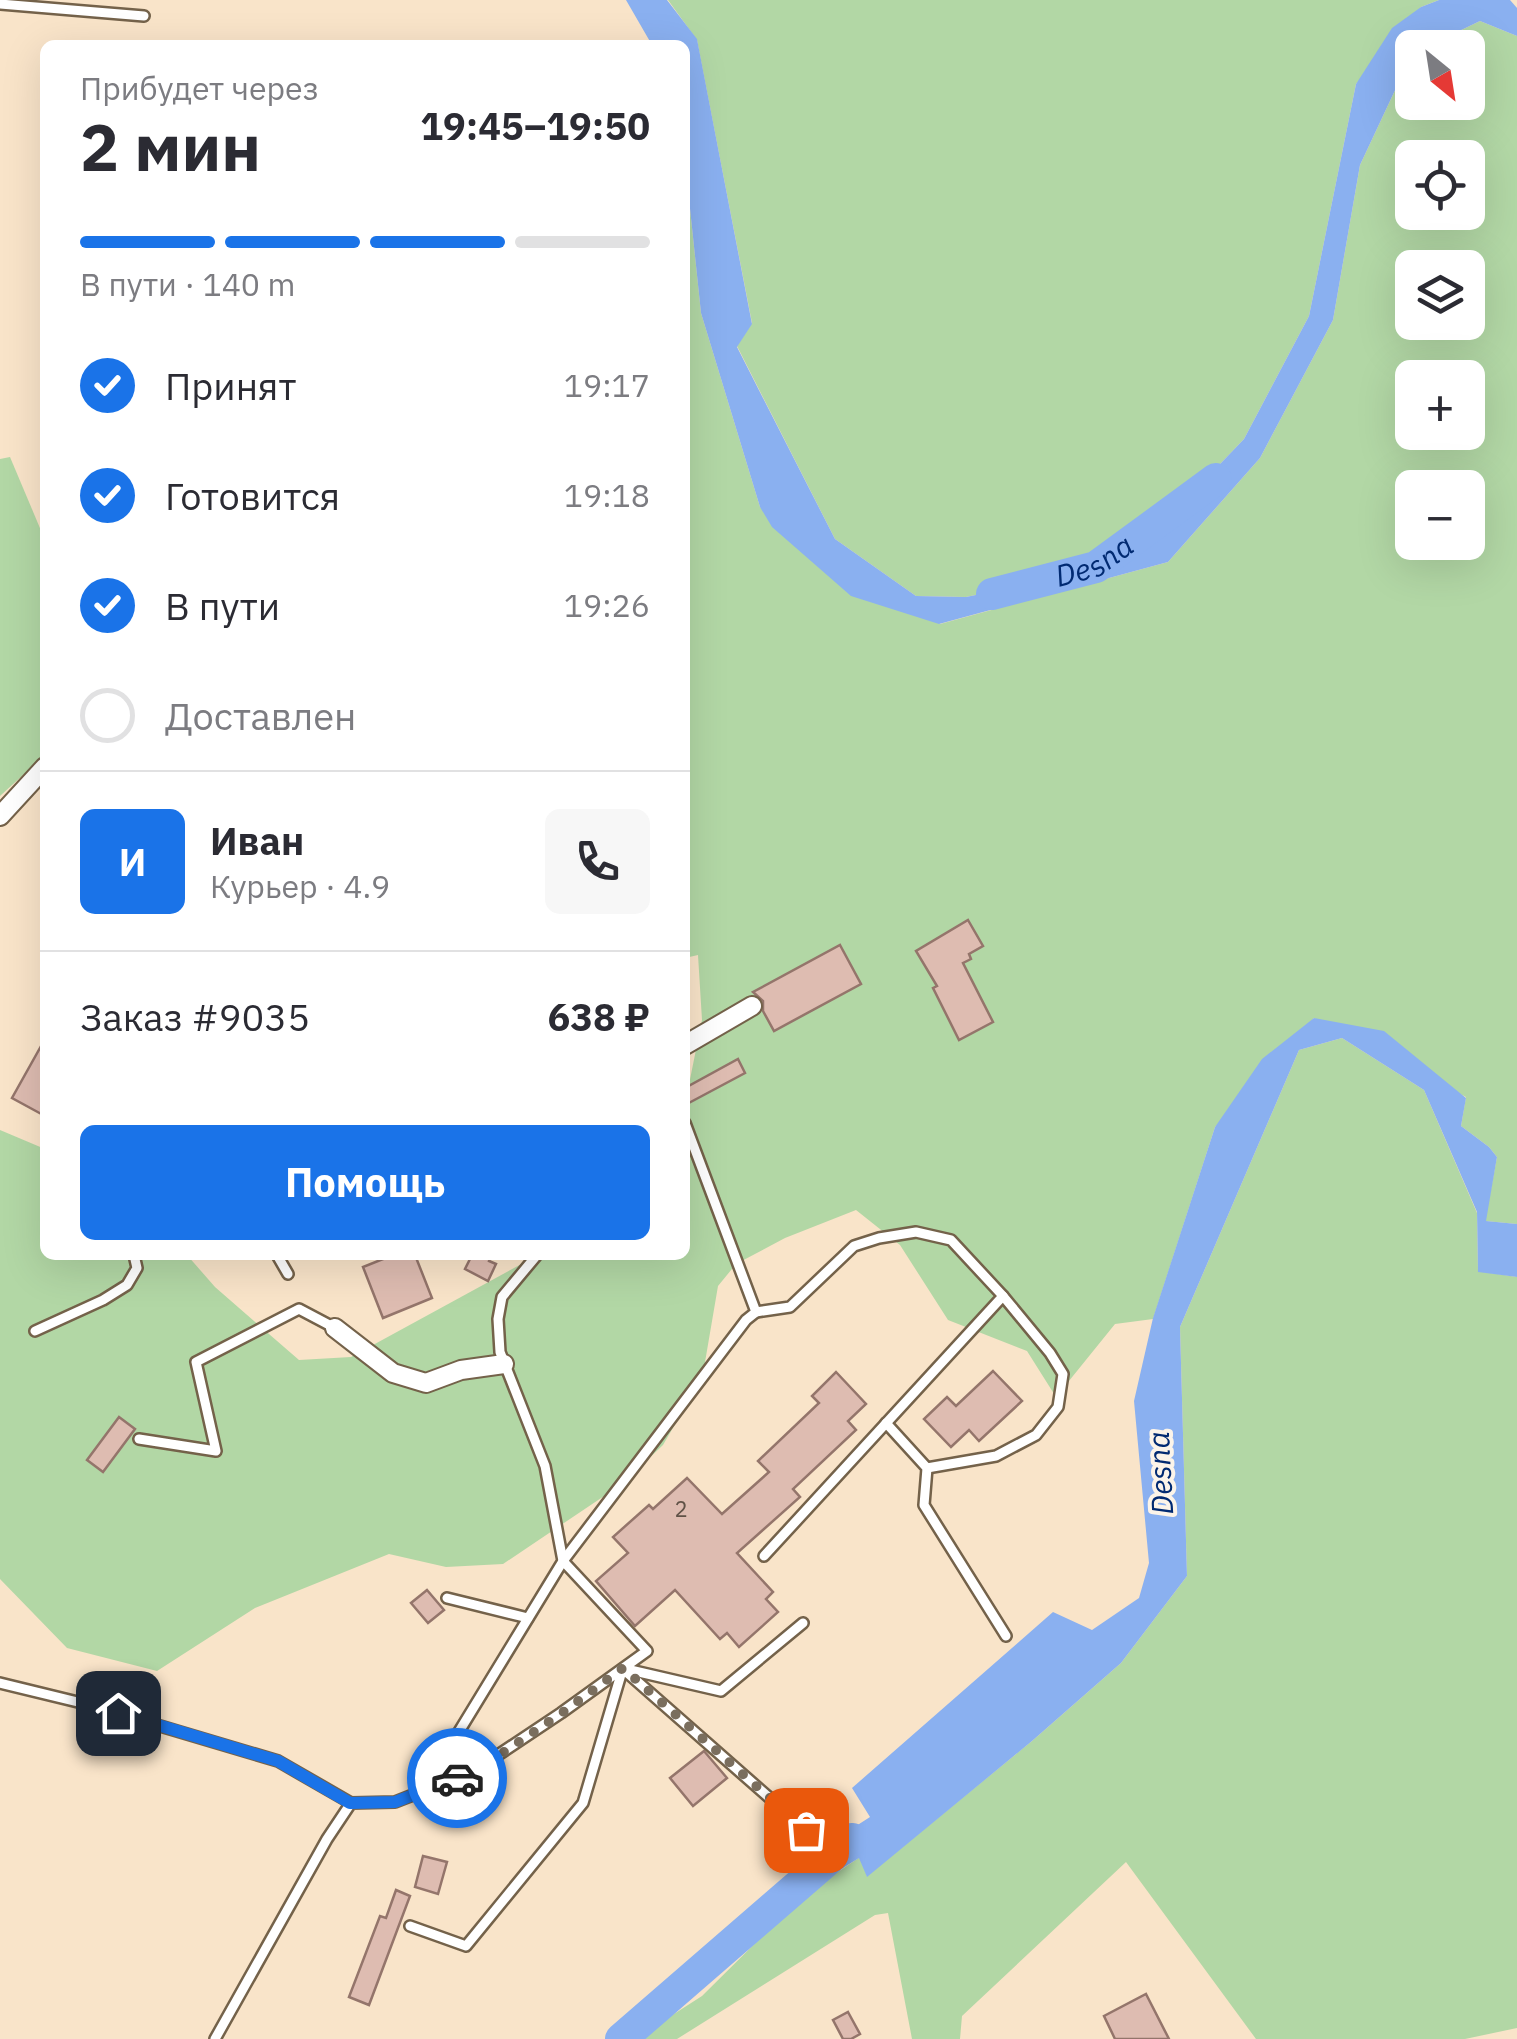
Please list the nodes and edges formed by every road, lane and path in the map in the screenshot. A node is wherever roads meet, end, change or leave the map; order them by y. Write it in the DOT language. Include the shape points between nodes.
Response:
graph roads {
  1 [pos="0,4"];
  2 [pos="144,16"];
  3 [pos="40,772"];
  4 [pos="0,816"];
  5 [pos="752,1006"];
  6 [pos="690,1042"];
  7 [pos="690,1144"];
  8 [pos="135,1260"];
  9 [pos="280,1260"];
  10 [pos="534,1260"];
  11 [pos="288,1274"];
  12 [pos="1003,1296"];
  13 [pos="756,1312"];
  14 [pos="334,1328"];
  15 [pos="35,1332"];
  16 [pos="504,1364"];
  17 [pos="886,1423"];
  18 [pos="139,1439"];
  19 [pos="927,1468"];
  20 [pos="764,1556"];
  21 [pos="563,1562"];
  22 [pos="447,1598"];
  23 [pos="528,1618"];
  24 [pos="803,1623"];
  25 [pos="1006,1636"];
  26 [pos="623,1668"];
  27 [pos="0,1683"];
  28 [pos="423,1791"];
  29 [pos="350,1803"];
  30 [pos="806,1830"];
  31 [pos="410,1926"];
  32 [pos="215,2039"];
  1 -- 2 [label="lane"];
  3 -- 4 [label="street"];
  5 -- 6 [label="street"];
  7 -- 13 [label="lane"];
  8 -- 15 [label="lane" via="127,1285"];
  9 -- 11 [label="lane"];
  10 -- 16 [label="lane" via="502,1297"];
  12 -- 13 [label="lane" via="951,1240 916,1232 854,1246 790,1307"];
  12 -- 17 [label="lane"];
  12 -- 19 [label="lane" via="1063,1374 1058,1408 1036,1436 996,1456"];
  13 -- 21 [label="lane"];
  14 -- 16 [label="street" via="392,1374 426,1383"];
  14 -- 18 [label="lane" via="299,1309 196,1362 216,1451"];
  16 -- 21 [label="lane" via="545,1466"];
  17 -- 19 [label="lane"];
  17 -- 20 [label="lane"];
  19 -- 25 [label="lane" via="924,1505"];
  21 -- 23 [label="lane"];
  21 -- 26 [label="lane" via="648,1651"];
  22 -- 23 [label="lane"];
  23 -- 28 [label="lane"];
  24 -- 26 [label="lane" via="721,1691"];
  26 -- 28 [label="lane" via="474,1772"];
  26 -- 30 [label="lane"];
  26 -- 31 [label="lane" via="583,1803 466,1946"];
  27 -- 29 [label="lane" via="278,1761"];
  28 -- 29 [label="lane" via="395,1802"];
  29 -- 32 [label="lane"];
}
